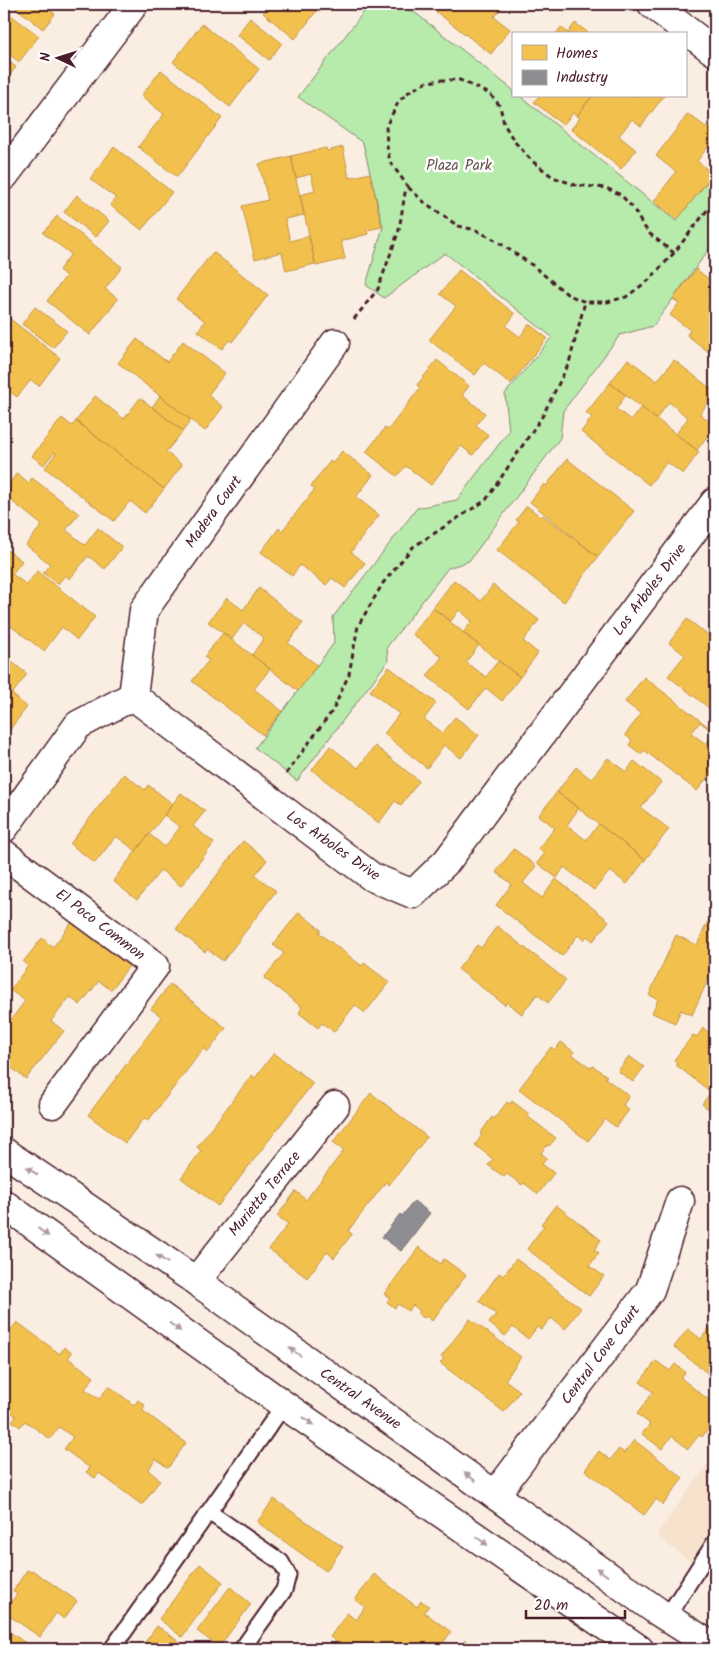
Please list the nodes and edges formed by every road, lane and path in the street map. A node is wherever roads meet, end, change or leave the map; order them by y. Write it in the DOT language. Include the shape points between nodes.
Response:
graph roads {
  1 [pos="134,4"];
  2 [pos="652,4"];
  3 [pos="715,52"];
  4 [pos="4,176"];
  5 [pos="409,188"];
  6 [pos="715,200"];
  7 [pos="674,253"];
  8 [pos="585,302"];
  9 [pos="335,343"];
  10 [pos="715,502"];
  11 [pos="133,696"];
  12 [pos="267,799"];
  13 [pos="4,825"];
  14 [pos="4,854"];
  15 [pos="53,1104"];
  16 [pos="335,1106"];
  17 [pos="4,1152"];
  18 [pos="680,1201"];
  19 [pos="6,1211"];
  20 [pos="196,1281"];
  21 [pos="284,1406"];
  22 [pos="495,1495"];
  23 [pos="209,1512"];
  24 [pos="715,1542"];
  25 [pos="677,1624"];
  26 [pos="715,1632"];
  27 [pos="715,1648"];
  28 [pos="112,1649"];
  29 [pos="242,1649"];
  30 [pos="639,1649"];
  1 -- 4 [label="street"];
  2 -- 3 [label="street"];
  5 -- 7 [label="path" via="390,162 386,126 399,101 410,91 426,82 460,80 490,94 500,106 504,124 514,141 532,161 553,177 575,185 606,188 621,195 634,208 650,234"];
  5 -- 8 [label="path" via="458,226 476,230 495,240 567,294"];
  5 -- 9 [label="path" via="405,192 399,230 378,288"];
  6 -- 7 [label="path"];
  7 -- 8 [label="path" via="649,280 626,297 607,302"];
  8 -- 12 [label="path" via="568,363 542,415 486,500 413,547 383,583 358,626 349,674 333,710"];
  9 -- 11 [label="street, Madera Court" via="144,610"];
  10 -- 12 [label="street, Los Arboles Drive" via="447,861 413,894 372,877"];
  11 -- 12 [label="street, Los Arboles Drive"];
  11 -- 13 [label="street" via="78,725"];
  14 -- 15 [label="street, El Poco Common" via="156,966"];
  16 -- 20 [label="street, Murietta Terrace"];
  20 -- 17 [label="street, Central Avenue, one-way"];
  18 -- 22 [label="street, Central Cove Court" via="650,1290"];
  19 -- 21 [label="street, one-way"];
  22 -- 20 [label="street, Central Avenue, one-way"];
  21 -- 23 [label="lane"];
  21 -- 30 [label="street, one-way"];
  25 -- 22 [label="street, Central Avenue, one-way"];
  23 -- 28 [label="lane"];
  23 -- 29 [label="lane" via="281,1562 288,1575 284,1590"];
  24 -- 25 [label="lane"];
  25 -- 26 [label="street"];
  25 -- 27 [label="street, Central Avenue"];
}
